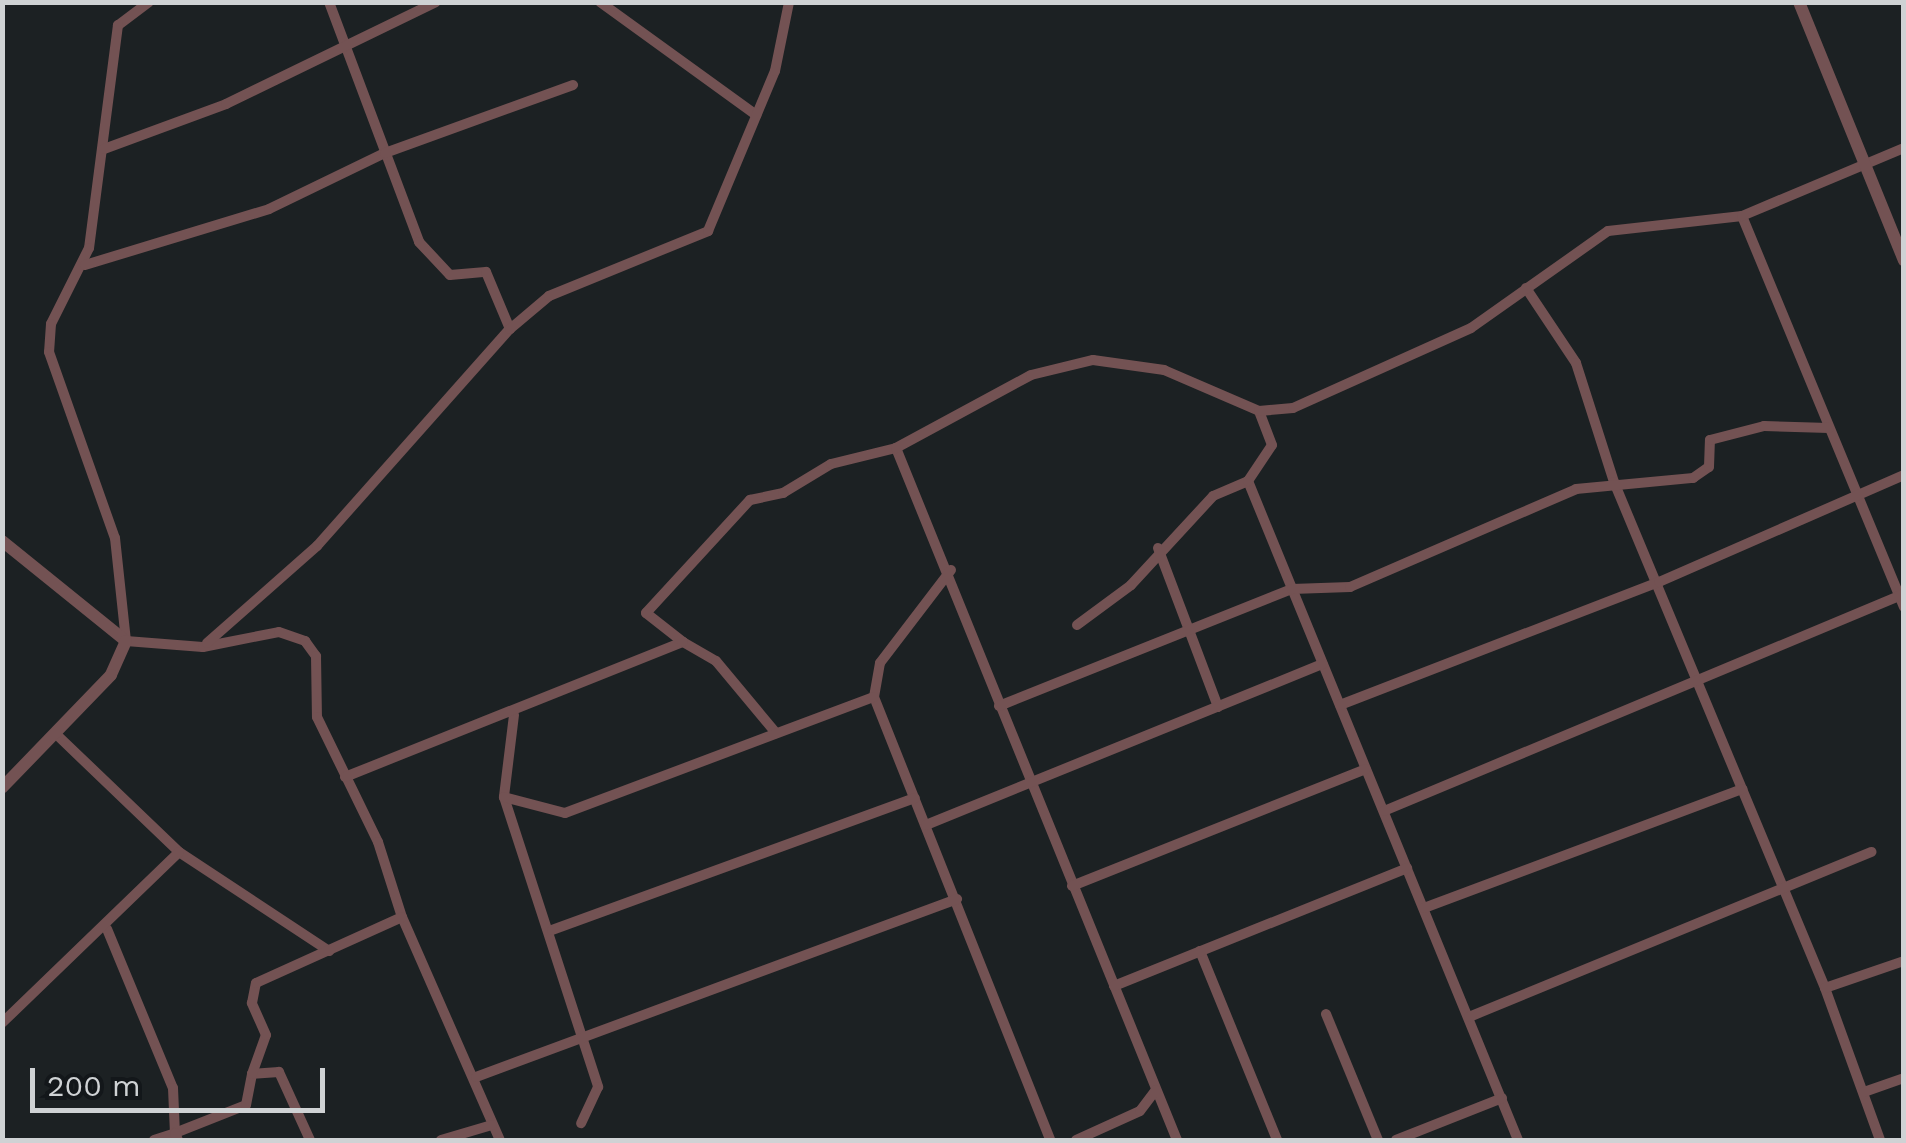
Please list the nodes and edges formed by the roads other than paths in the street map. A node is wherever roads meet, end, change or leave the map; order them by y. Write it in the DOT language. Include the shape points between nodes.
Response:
graph roads {
  1 [pos="149,2"];
  2 [pos="329,2"];
  3 [pos="436,2"];
  4 [pos="600,2"];
  5 [pos="789,2"];
  6 [pos="1800,2"];
  7 [pos="345,41"];
  8 [pos="573,85"];
  9 [pos="756,115"];
  10 [pos="1904,148"];
  11 [pos="104,149"];
  12 [pos="386,152"];
  13 [pos="1864,164"];
  14 [pos="1742,216"];
  15 [pos="1904,260"];
  16 [pos="85,266"];
  17 [pos="1526,288"];
  18 [pos="510,329"];
  19 [pos="1259,411"];
  20 [pos="1830,428"];
  21 [pos="896,448"];
  22 [pos="1904,475"];
  23 [pos="1248,481"];
  24 [pos="1614,482"];
  25 [pos="1856,495"];
  26 [pos="2,541"];
  27 [pos="1158,548"];
  28 [pos="951,570"];
  29 [pos="1659,582"];
  30 [pos="1292,589"];
  31 [pos="1902,599"];
  32 [pos="1077,624"];
  33 [pos="1189,630"];
  34 [pos="126,641"];
  35 [pos="682,642"];
  36 [pos="202,647"];
  37 [pos="1323,664"];
  38 [pos="1699,683"];
  39 [pos="874,696"];
  40 [pos="1340,704"];
  41 [pos="998,706"];
  42 [pos="1218,707"];
  43 [pos="514,715"];
  44 [pos="776,733"];
  45 [pos="57,734"];
  46 [pos="1366,768"];
  47 [pos="345,777"];
  48 [pos="1030,783"];
  49 [pos="2,788"];
  50 [pos="1742,789"];
  51 [pos="504,797"];
  52 [pos="915,798"];
  53 [pos="1384,810"];
  54 [pos="926,825"];
  55 [pos="179,852"];
  56 [pos="1872,852"];
  57 [pos="1408,868"];
  58 [pos="1072,886"];
  59 [pos="1781,886"];
  60 [pos="957,899"];
  61 [pos="1424,908"];
  62 [pos="402,917"];
  63 [pos="106,929"];
  64 [pos="552,930"];
  65 [pos="329,951"];
  66 [pos="1200,952"];
  67 [pos="1904,961"];
  68 [pos="1114,986"];
  69 [pos="1825,988"];
  70 [pos="1326,1014"];
  71 [pos="1469,1018"];
  72 [pos="2,1023"];
  73 [pos="577,1035"];
  74 [pos="252,1074"];
  75 [pos="476,1078"];
  76 [pos="1904,1078"];
  77 [pos="1156,1090"];
  78 [pos="1864,1092"];
  79 [pos="1502,1098"];
  80 [pos="581,1122"];
  81 [pos="492,1125"];
  82 [pos="176,1136"];
  83 [pos="154,1140"];
  84 [pos="310,1140"];
  85 [pos="440,1140"];
  86 [pos="500,1140"];
  87 [pos="1050,1140"];
  88 [pos="1076,1140"];
  89 [pos="1176,1140"];
  90 [pos="1277,1140"];
  91 [pos="1378,1140"];
  92 [pos="1396,1140"];
  93 [pos="1518,1140"];
  94 [pos="1880,1140"];
  1 -- 11 [label="street" via="118,25"];
  2 -- 7 [label="street"];
  3 -- 7 [label="street"];
  4 -- 9 [label="street"];
  5 -- 9 [label="street"];
  6 -- 13 [label="street"];
  7 -- 11 [label="street" via="226,104"];
  7 -- 12 [label="street"];
  8 -- 12 [label="street"];
  9 -- 18 [label="street" via="708,231 549,296"];
  10 -- 13 [label="street"];
  11 -- 16 [label="street"];
  12 -- 16 [label="street" via="269,210"];
  12 -- 18 [label="street" via="419,242 450,275 486,272"];
  13 -- 14 [label="street"];
  13 -- 15 [label="street"];
  14 -- 17 [label="street" via="1608,231"];
  14 -- 20 [label="street"];
  16 -- 34 [label="street" via="51,324 50,352 115,538"];
  17 -- 19 [label="street" via="1402,363 1293,408"];
  17 -- 24 [label="street" via="1576,363"];
  18 -- 36 [label="street" via="317,546"];
  19 -- 21 [label="street" via="1164,370 1092,360 1031,375"];
  19 -- 23 [label="street" via="1272,445"];
  20 -- 24 [label="street" via="1764,426 1710,440 1708,467 1692,478"];
  20 -- 25 [label="street"];
  21 -- 28 [label="street"];
  21 -- 35 [label="street" via="831,464 783,493 750,500 646,613"];
  22 -- 25 [label="street"];
  23 -- 27 [label="street" via="1212,496"];
  23 -- 30 [label="street"];
  24 -- 29 [label="street"];
  24 -- 30 [label="street" via="1576,490 1350,588"];
  25 -- 29 [label="street"];
  25 -- 31 [label="street"];
  26 -- 34 [label="street" via="91,605"];
  27 -- 32 [label="street" via="1131,584"];
  27 -- 33 [label="street"];
  28 -- 39 [label="street" via="880,663"];
  28 -- 41 [label="street"];
  29 -- 38 [label="street"];
  29 -- 40 [label="street"];
  30 -- 33 [label="street"];
  30 -- 37 [label="street"];
  31 -- 38 [label="street"];
  33 -- 41 [label="street"];
  33 -- 42 [label="street"];
  34 -- 36 [label="street"];
  34 -- 45 [label="street" via="111,676"];
  35 -- 43 [label="street"];
  35 -- 44 [label="street" via="716,661"];
  36 -- 47 [label="street" via="278,632 304,641 316,656 317,717"];
  37 -- 40 [label="street"];
  37 -- 42 [label="street"];
  38 -- 50 [label="street"];
  38 -- 53 [label="street"];
  39 -- 44 [label="street"];
  39 -- 52 [label="street"];
  40 -- 46 [label="street"];
  41 -- 48 [label="street"];
  42 -- 48 [label="street"];
  43 -- 47 [label="street"];
  43 -- 51 [label="street"];
  44 -- 51 [label="street" via="565,812"];
  45 -- 49 [label="street"];
  45 -- 55 [label="street"];
  46 -- 53 [label="street"];
  46 -- 58 [label="street"];
  47 -- 62 [label="street" via="378,842"];
  48 -- 54 [label="street"];
  48 -- 58 [label="street"];
  50 -- 59 [label="street"];
  50 -- 61 [label="street"];
  51 -- 64 [label="street"];
  52 -- 54 [label="street"];
  52 -- 64 [label="street"];
  53 -- 57 [label="street"];
  54 -- 60 [label="street"];
  55 -- 63 [label="street"];
  55 -- 65 [label="street"];
  56 -- 59 [label="street"];
  57 -- 61 [label="street"];
  57 -- 66 [label="street"];
  58 -- 68 [label="street"];
  59 -- 69 [label="street"];
  59 -- 71 [label="street"];
  60 -- 73 [label="street"];
  60 -- 87 [label="street"];
  61 -- 71 [label="street"];
  62 -- 65 [label="street"];
  62 -- 75 [label="street"];
  63 -- 72 [label="street"];
  63 -- 82 [label="street" via="173,1088"];
  64 -- 73 [label="street"];
  65 -- 74 [label="street" via="256,983 252,1003 266,1035"];
  66 -- 68 [label="street"];
  66 -- 90 [label="street"];
  67 -- 69 [label="street"];
  68 -- 77 [label="street"];
  69 -- 78 [label="street"];
  70 -- 91 [label="street"];
  71 -- 79 [label="street"];
  73 -- 75 [label="street"];
  73 -- 80 [label="street" via="598,1087"];
  74 -- 82 [label="street" via="246,1105"];
  74 -- 84 [label="street" via="279,1072"];
  75 -- 81 [label="street"];
  76 -- 78 [label="street"];
  77 -- 88 [label="street" via="1140,1111"];
  77 -- 89 [label="street"];
  78 -- 94 [label="street"];
  79 -- 92 [label="street"];
  79 -- 93 [label="street"];
  81 -- 85 [label="street"];
  81 -- 86 [label="street"];
  82 -- 83 [label="street"];
}
